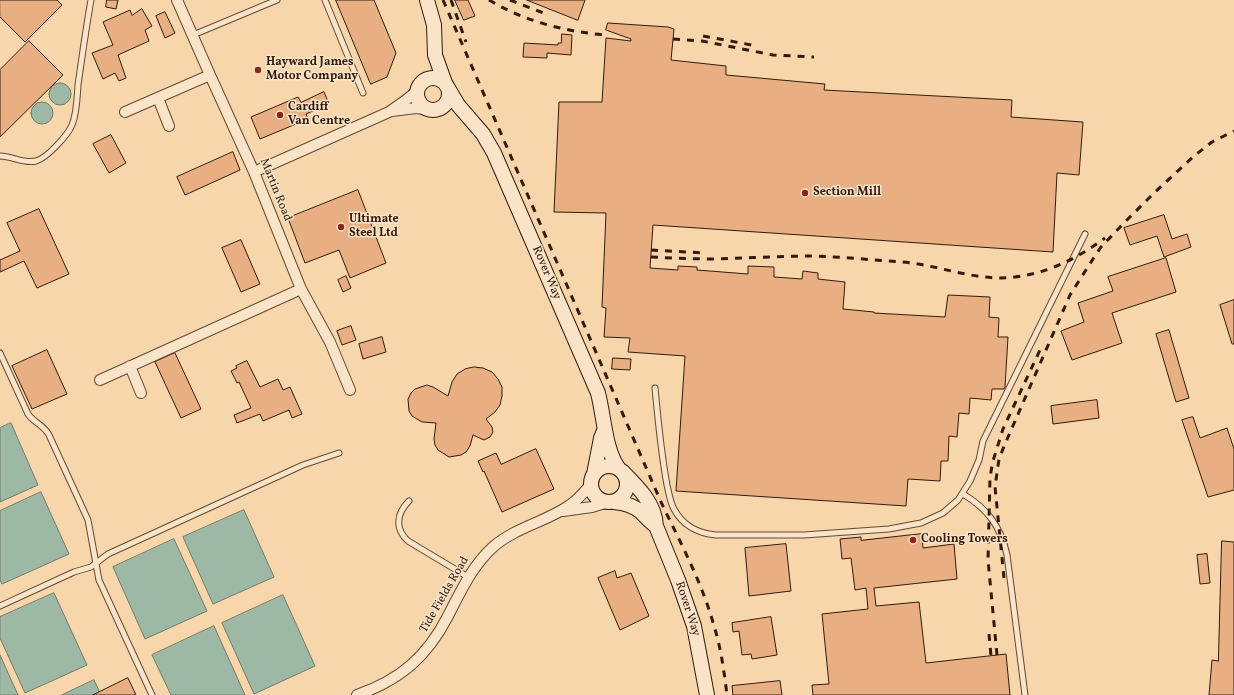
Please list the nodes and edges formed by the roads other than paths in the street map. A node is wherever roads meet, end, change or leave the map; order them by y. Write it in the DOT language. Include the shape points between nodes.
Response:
graph roads {
  1 [pos="90,0"];
  2 [pos="177,0"];
  3 [pos="277,0"];
  4 [pos="325,0"];
  5 [pos="427,0"];
  6 [pos="193,35"];
  7 [pos="434,44"];
  8 [pos="210,75"];
  9 [pos="446,85"];
  10 [pos="418,88"];
  11 [pos="363,93"];
  12 [pos="158,98"];
  13 [pos="432,110"];
  14 [pos="125,112"];
  15 [pos="389,112"];
  16 [pos="472,122"];
  17 [pos="169,126"];
  18 [pos="0,156"];
  19 [pos="254,172"];
  20 [pos="1085,234"];
  21 [pos="301,289"];
  22 [pos="0,353"];
  23 [pos="130,366"];
  24 [pos="100,380"];
  25 [pos="655,388"];
  26 [pos="350,390"];
  27 [pos="141,393"];
  28 [pos="604,431"];
  29 [pos="338,453"];
  30 [pos="620,470"];
  31 [pos="593,479"];
  32 [pos="963,494"];
  33 [pos="408,501"];
  34 [pos="611,502"];
  35 [pos="559,512"];
  36 [pos="656,526"];
  37 [pos="96,564"];
  38 [pos="468,577"];
  39 [pos="0,606"];
  40 [pos="152,695"];
  41 [pos="357,695"];
  42 [pos="707,695"];
  43 [pos="1025,695"];
  1 -- 18 [label="lane" via="72,126 53,149 38,160 32,162"];
  2 -- 6 [label="street, Martin Road"];
  3 -- 6 [label="lane"];
  4 -- 11 [label="lane"];
  5 -- 7 [label="street, Rover Way" via="434,25"];
  6 -- 8 [label="street, Martin Road"];
  7 -- 9 [label="street, Rover Way" via="438,66"];
  7 -- 10 [label="street, Rover Way"];
  8 -- 12 [label="street"];
  8 -- 19 [label="street, Martin Road"];
  9 -- 10 [label="street" via="436,78 431,78 422,81"];
  9 -- 13 [label="street" via="449,98 443,107"];
  9 -- 16 [label="street, Rover Way"];
  10 -- 13 [label="street" via="419,103"];
  10 -- 15 [label="street"];
  12 -- 14 [label="street"];
  12 -- 17 [label="street"];
  13 -- 15 [label="street" via="416,108"];
  13 -- 16 [label="street, Rover Way" via="450,111"];
  15 -- 19 [label="street"];
  16 -- 28 [label="street, Rover Way" via="483,134 494,153 589,370 602,406"];
  19 -- 21 [label="street, Martin Road"];
  20 -- 32 [label="lane" via="987,434 979,460"];
  21 -- 23 [label="street"];
  21 -- 26 [label="street, Martin Road" via="330,342"];
  22 -- 37 [label="lane" via="28,414 47,431 58,453 88,520"];
  23 -- 24 [label="street"];
  23 -- 27 [label="street"];
  25 -- 32 [label="lane" via="664,471 671,502 675,512 699,532 716,535 791,536 900,528 935,517 954,505"];
  28 -- 30 [label="street, Rover Way" via="613,459"];
  28 -- 31 [label="street, Rover Way"];
  29 -- 37 [label="lane" via="303,465 108,554"];
  30 -- 31 [label="street" via="613,466 604,467"];
  30 -- 34 [label="street" via="625,476 627,486 623,496"];
  30 -- 36 [label="street, Rover Way" via="648,500 656,517"];
  31 -- 34 [label="street" via="594,494 602,501"];
  31 -- 35 [label="street, Tide Fields Road" via="571,505"];
  32 -- 43 [label="lane" via="989,515 1004,542"];
  33 -- 38 [label="lane" via="400,515 400,531 404,538"];
  34 -- 35 [label="street, Tide Fields Road"];
  34 -- 36 [label="street, Rover Way" via="633,507"];
  35 -- 38 [label="street, Tide Fields Road" via="502,540 483,557"];
  36 -- 42 [label="street, Rover Way" via="694,626"];
  37 -- 39 [label="lane"];
  37 -- 40 [label="lane" via="99,580"];
  38 -- 41 [label="street, Tide Fields Road" via="438,634 421,657 383,685"];
}
